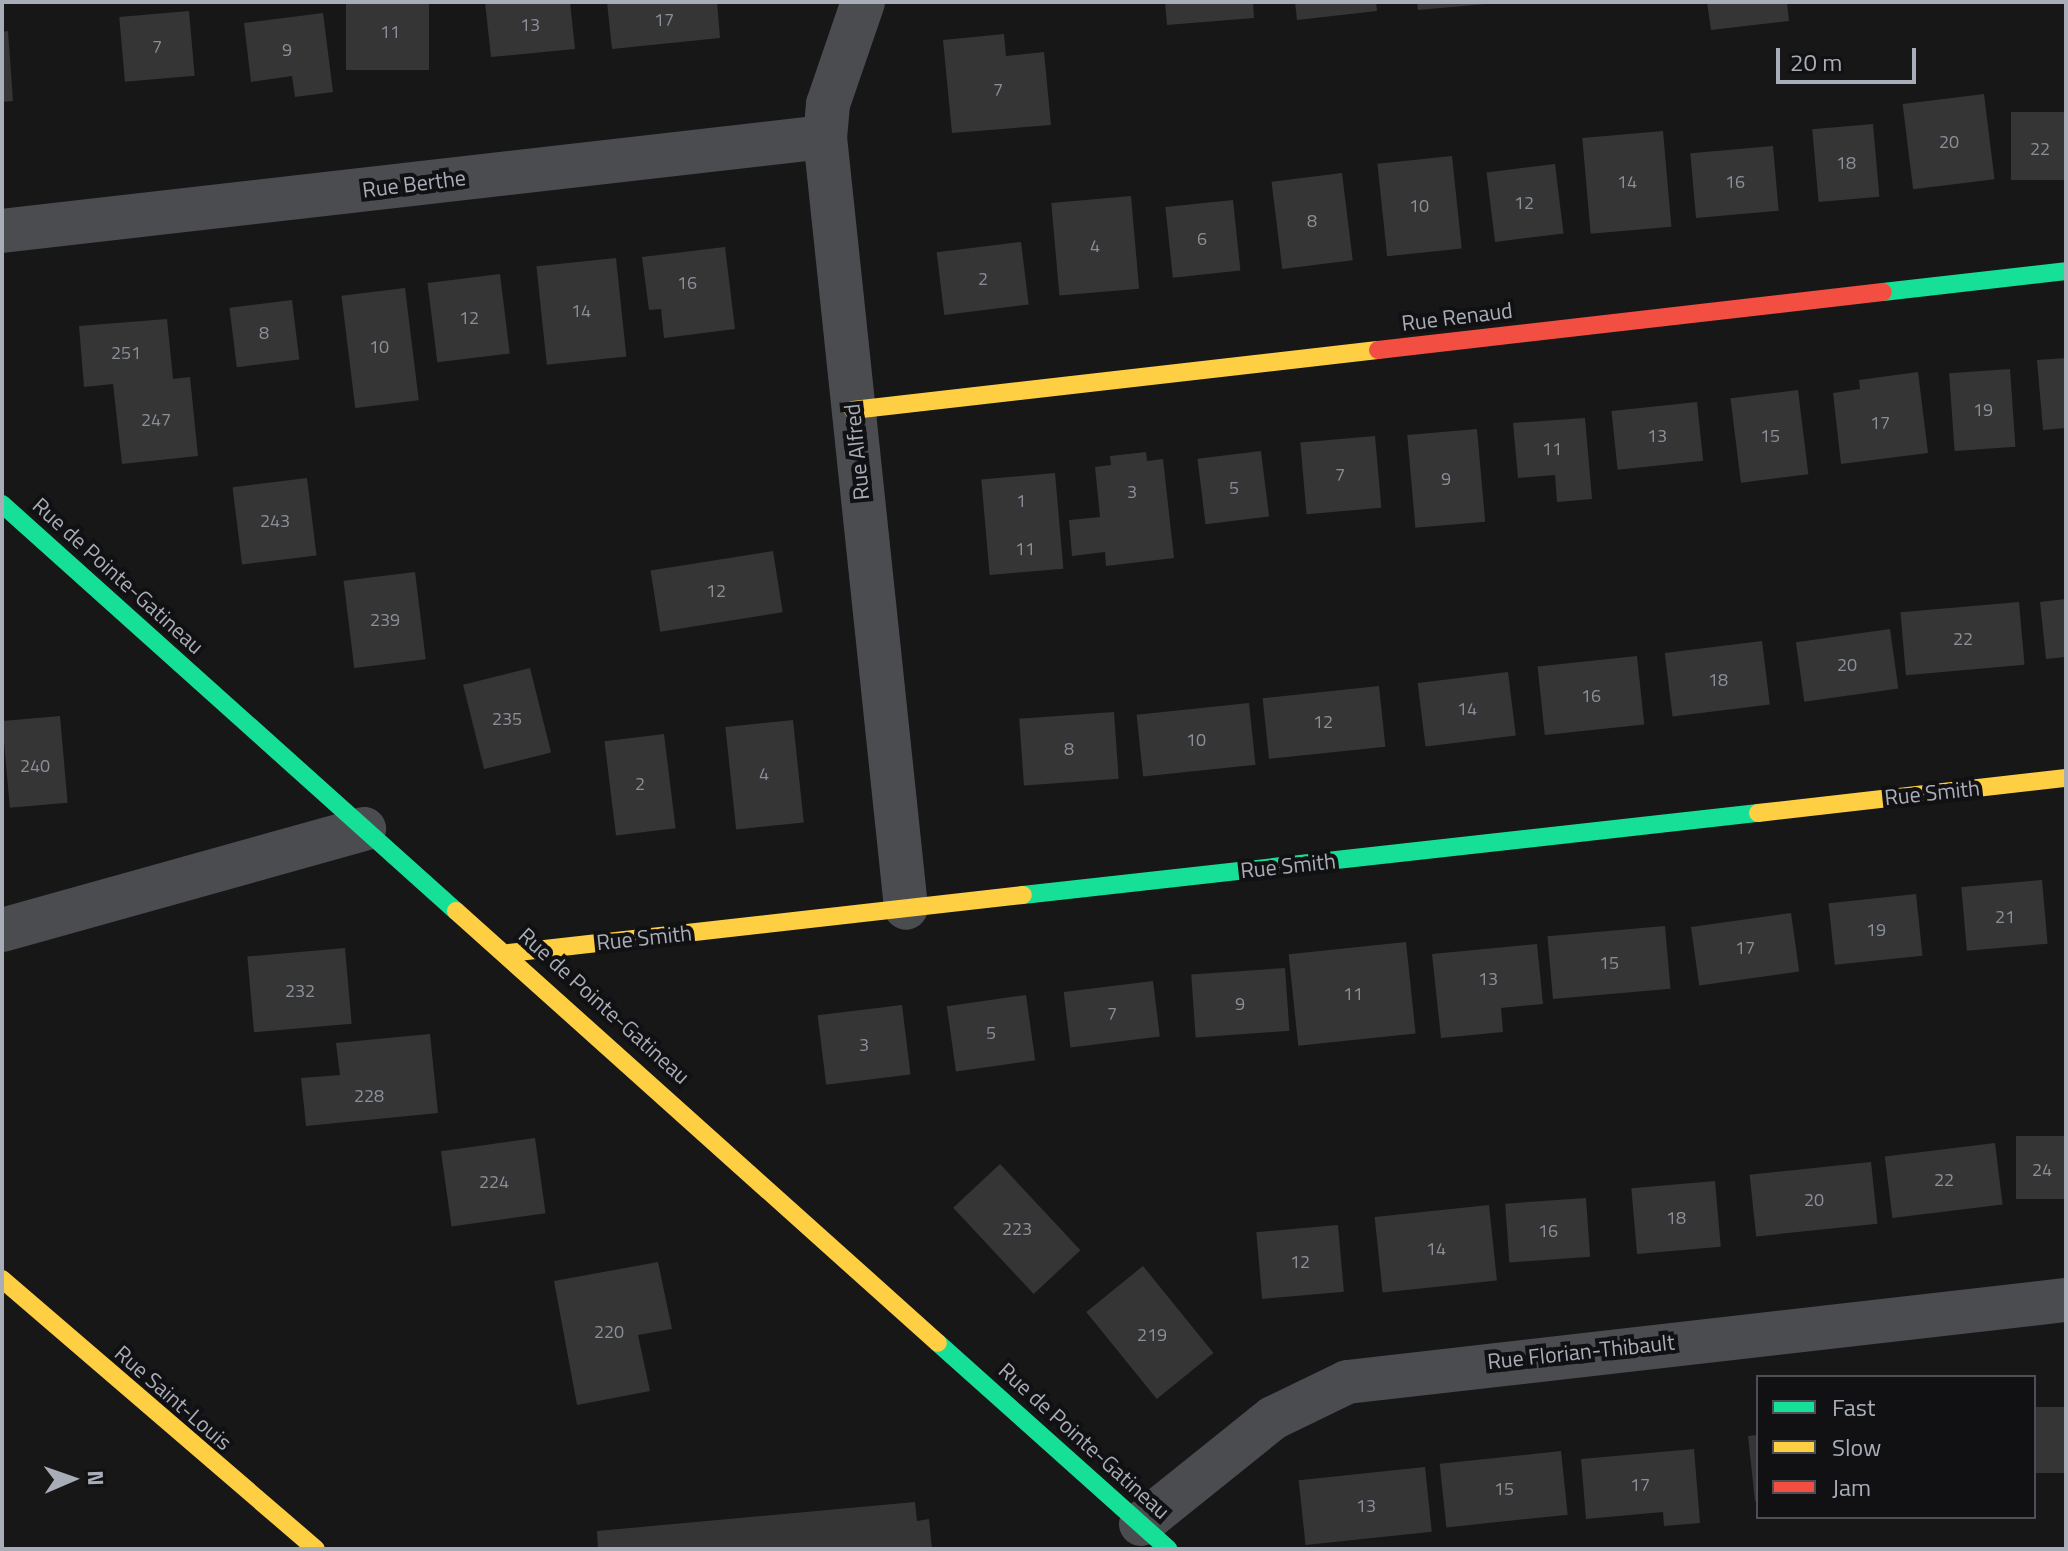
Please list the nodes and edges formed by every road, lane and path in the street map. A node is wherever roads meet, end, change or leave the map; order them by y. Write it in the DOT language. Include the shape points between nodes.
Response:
graph roads {
  1 [pos="863,2"];
  2 [pos="825,137"];
  3 [pos="2,231"];
  4 [pos="2066,271"];
  5 [pos="853,410"];
  6 [pos="2,504"];
  7 [pos="2066,778"];
  8 [pos="364,829"];
  9 [pos="906,908"];
  10 [pos="2,930"];
  11 [pos="509,953"];
  12 [pos="2,1279"];
  13 [pos="2066,1300"];
  14 [pos="1154,1536"];
  15 [pos="316,1549"];
  1 -- 2 [label="street, Rue Alfred" via="828,104"];
  2 -- 3 [label="street, Rue Berthe"];
  2 -- 5 [label="street, Rue Alfred"];
  4 -- 5 [label="street, Rue Renaud"];
  5 -- 9 [label="street, Rue Alfred"];
  6 -- 8 [label="street, Rue de Pointe-Gatineau"];
  7 -- 9 [label="street, Rue Smith"];
  8 -- 10 [label="street"];
  8 -- 11 [label="street, Rue de Pointe-Gatineau"];
  9 -- 11 [label="street, Rue Smith"];
  11 -- 14 [label="street, Rue de Pointe-Gatineau"];
  12 -- 15 [label="street, Rue Saint-Louis"];
  13 -- 14 [label="street, Rue Florian-Thibault" via="1347,1382 1273,1418"];
}
